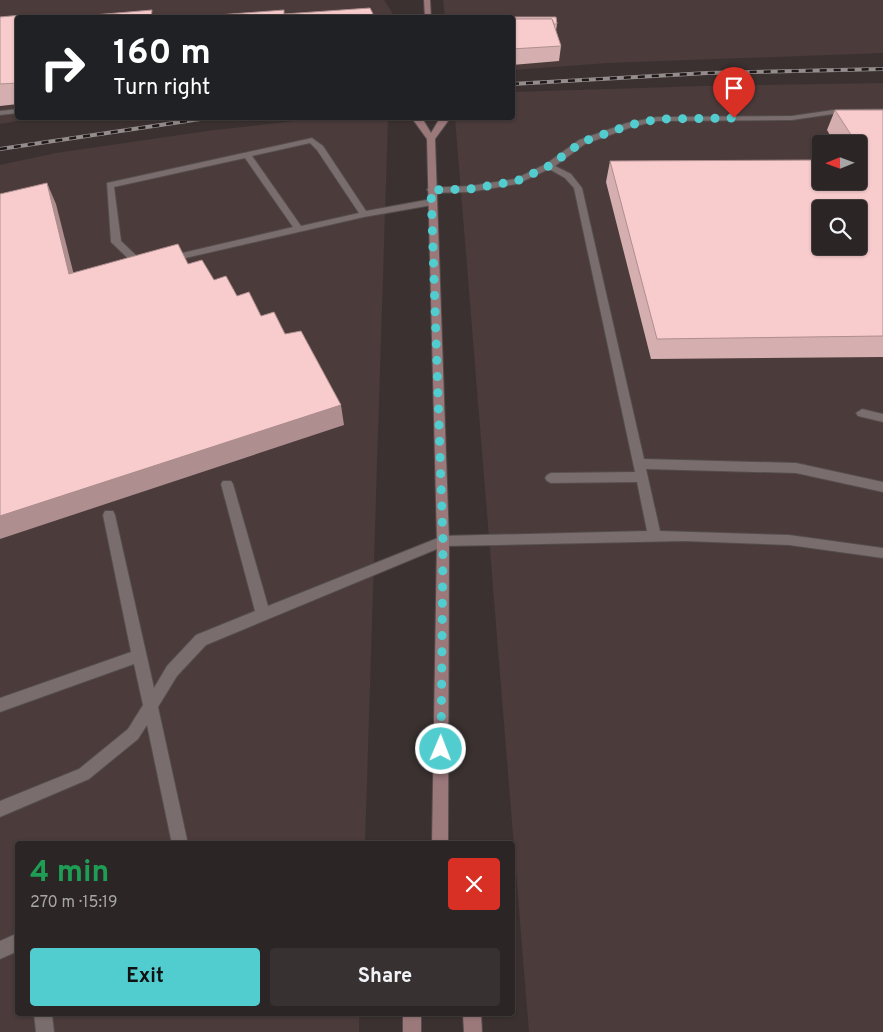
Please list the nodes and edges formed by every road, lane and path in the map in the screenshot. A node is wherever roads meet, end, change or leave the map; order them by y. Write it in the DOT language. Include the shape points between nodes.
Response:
graph roads {
  1 [pos="427,0"];
  2 [pos="428,15"];
  3 [pos="15,111"];
  4 [pos="883,112"];
  5 [pos="0,113"];
  6 [pos="418,120"];
  7 [pos="444,120"];
  8 [pos="431,139"];
  9 [pos="247,155"];
  10 [pos="549,166"];
  11 [pos="432,196"];
  12 [pos="364,214"];
  13 [pos="299,229"];
  14 [pos="862,413"];
  15 [pos="883,418"];
  16 [pos="639,464"];
  17 [pos="640,477"];
  18 [pos="551,478"];
  19 [pos="227,484"];
  20 [pos="883,486"];
  21 [pos="108,515"];
  22 [pos="654,537"];
  23 [pos="443,541"];
  24 [pos="883,553"];
  25 [pos="263,614"];
  26 [pos="138,656"];
  27 [pos="0,705"];
  28 [pos="149,708"];
  29 [pos="0,809"];
  30 [pos="179,841"];
  31 [pos="440,841"];
  32 [pos="15,943"];
  33 [pos="0,950"];
  34 [pos="43,1016"];
  35 [pos="412,1016"];
  36 [pos="472,1016"];
  37 [pos="45,1032"];
  38 [pos="412,1032"];
  39 [pos="473,1032"];
  1 -- 2 [label="main road"];
  3 -- 5 [label="lane"];
  4 -- 10 [label="lane" via="833,112 792,118 658,119 582,142"];
  6 -- 8 [label="main road"];
  7 -- 8 [label="main road"];
  8 -- 11 [label="main road"];
  9 -- 12 [label="lane" via="312,140 331,162"];
  9 -- 13 [label="lane"];
  9 -- 13 [label="lane" via="110,185 116,242 141,266"];
  10 -- 11 [label="lane" via="498,186"];
  10 -- 16 [label="lane" via="568,176 578,188"];
  11 -- 12 [label="lane"];
  11 -- 23 [label="main road"];
  12 -- 13 [label="lane"];
  14 -- 15 [label="lane"];
  16 -- 17 [label="lane"];
  16 -- 20 [label="lane" via="796,468"];
  17 -- 18 [label="lane"];
  17 -- 22 [label="lane"];
  19 -- 25 [label="lane"];
  21 -- 26 [label="lane"];
  22 -- 23 [label="lane"];
  22 -- 24 [label="lane" via="789,540"];
  23 -- 25 [label="lane"];
  23 -- 31 [label="main road"];
  25 -- 28 [label="lane" via="201,640 172,671"];
  26 -- 27 [label="lane"];
  26 -- 28 [label="lane"];
  28 -- 29 [label="lane" via="133,734 84,774"];
  28 -- 30 [label="lane"];
  32 -- 33 [label="lane"];
  34 -- 37 [label="lane"];
  35 -- 38 [label="main road"];
  36 -- 39 [label="main road"];
}
